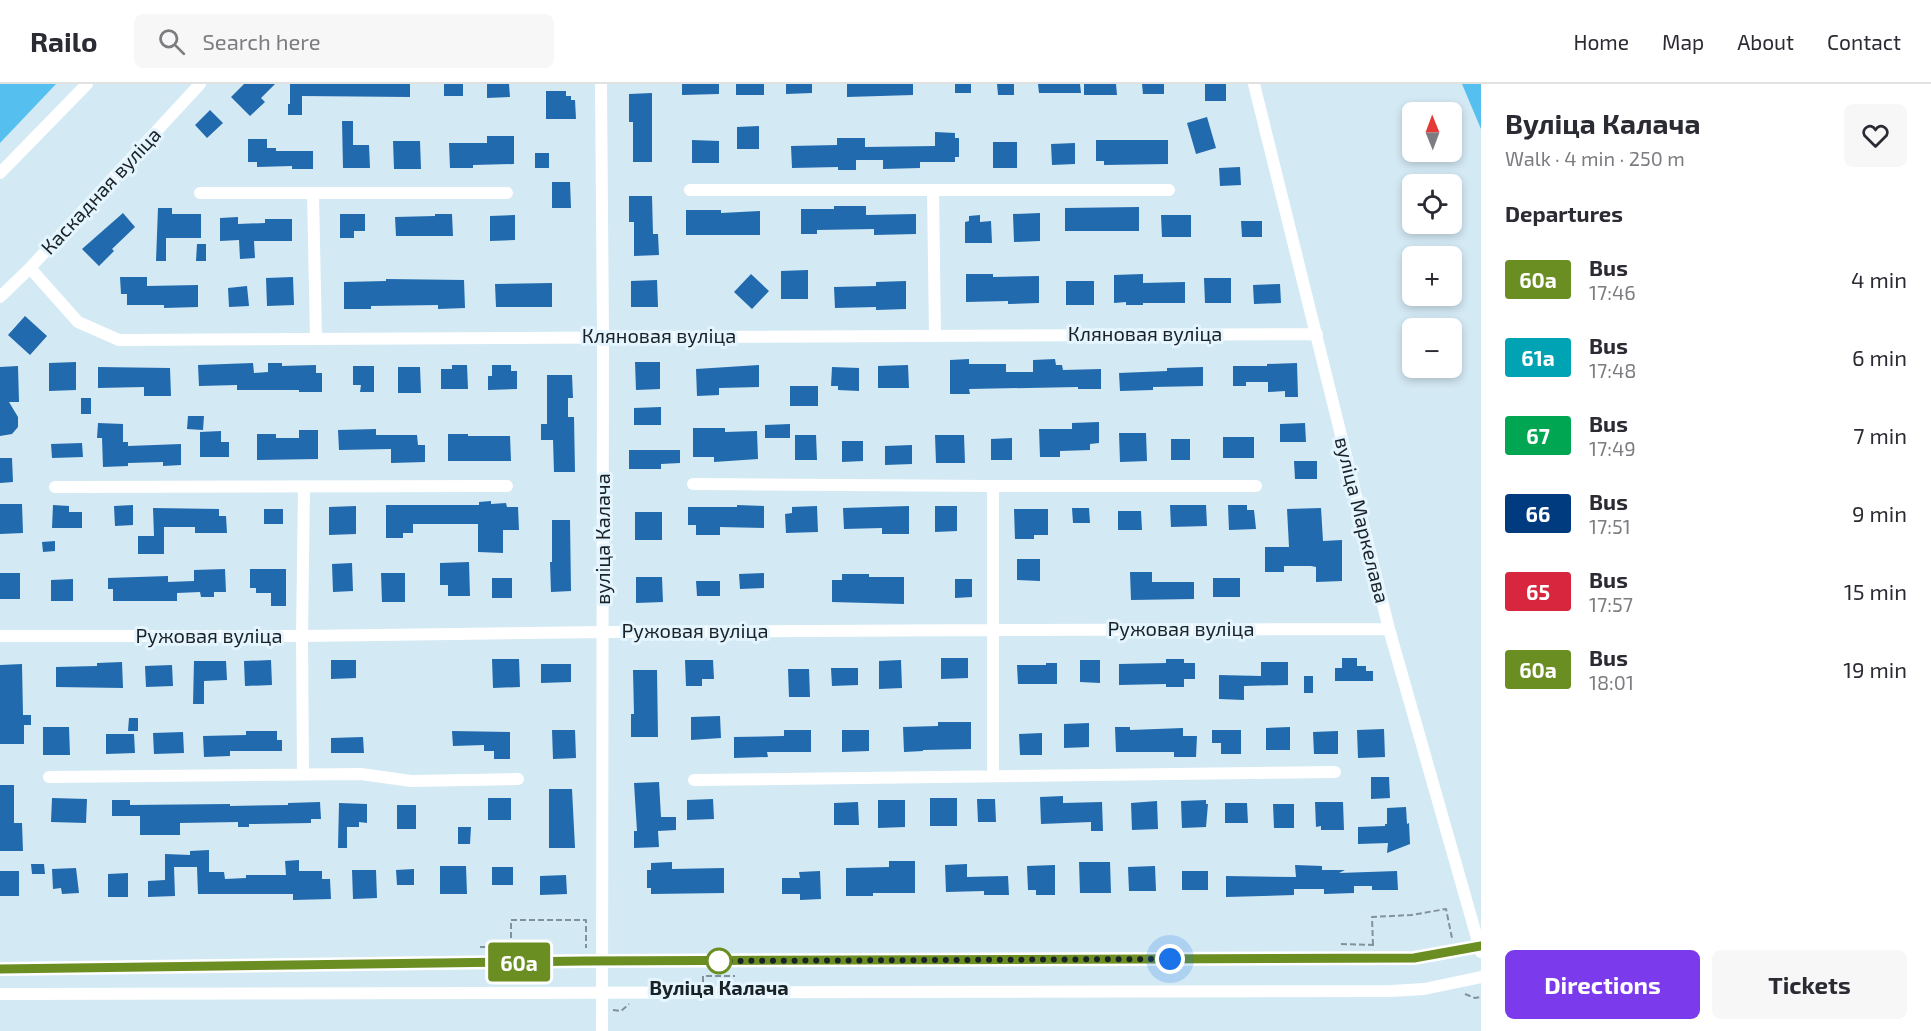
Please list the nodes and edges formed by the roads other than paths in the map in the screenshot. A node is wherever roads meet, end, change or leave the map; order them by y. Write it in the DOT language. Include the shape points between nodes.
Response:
graph roads {
  1 [pos="87,84"];
  2 [pos="200,84"];
  3 [pos="601,84"];
  4 [pos="1254,84"];
  5 [pos="0,173"];
  6 [pos="690,190"];
  7 [pos="933,190"];
  8 [pos="1169,190"];
  9 [pos="200,193"];
  10 [pos="313,193"];
  11 [pos="507,193"];
  12 [pos="30,268"];
  13 [pos="0,297"];
  14 [pos="1317,334"];
  15 [pos="935,335"];
  16 [pos="603,336"];
  17 [pos="316,339"];
  18 [pos="693,484"];
  19 [pos="507,486"];
  20 [pos="993,486"];
  21 [pos="1256,486"];
  22 [pos="55,487"];
  23 [pos="304,487"];
  24 [pos="1389,629"];
  25 [pos="994,630"];
  26 [pos="603,632"];
  27 [pos="0,636"];
  28 [pos="302,636"];
  29 [pos="1335,772"];
  30 [pos="303,774"];
  31 [pos="993,776"];
  32 [pos="49,777"];
  33 [pos="518,779"];
  34 [pos="694,780"];
  35 [pos="1481,948"];
  36 [pos="603,961"];
  37 [pos="0,969"];
  38 [pos="1481,977"];
  39 [pos="602,992"];
  40 [pos="0,994"];
  41 [pos="602,1031"];
  1 -- 5 [label="street"];
  2 -- 12 [label="street, Каскадная вуліца"];
  3 -- 16 [label="street, вуліца Калача"];
  4 -- 14 [label="street, вуліца Маркелава"];
  6 -- 7 [label="street"];
  7 -- 8 [label="street"];
  7 -- 15 [label="street"];
  9 -- 10 [label="street"];
  10 -- 11 [label="street"];
  10 -- 17 [label="street"];
  12 -- 13 [label="street, Каскадная вуліца"];
  12 -- 17 [label="street, Кляновая вуліца" via="78,322 119,340"];
  14 -- 15 [label="street, Кляновая вуліца"];
  14 -- 24 [label="street, вуліца Маркелава"];
  15 -- 16 [label="street, Кляновая вуліца"];
  16 -- 17 [label="street, Кляновая вуліца"];
  16 -- 26 [label="street, вуліца Калача"];
  18 -- 20 [label="street"];
  19 -- 23 [label="street"];
  20 -- 21 [label="street"];
  20 -- 25 [label="street"];
  22 -- 23 [label="street"];
  23 -- 28 [label="street"];
  24 -- 25 [label="street, Ружовая вуліца"];
  24 -- 35 [label="street, вуліца Маркелава"];
  25 -- 26 [label="street, Ружовая вуліца"];
  25 -- 31 [label="street"];
  26 -- 28 [label="street, Ружовая вуліца"];
  26 -- 36 [label="street, вуліца Калача"];
  27 -- 28 [label="street, Ружовая вуліца"];
  28 -- 30 [label="street"];
  29 -- 31 [label="street"];
  30 -- 32 [label="street"];
  30 -- 33 [label="street" via="361,774 411,781"];
  31 -- 34 [label="street"];
  35 -- 36 [label="street" via="1414,958"];
  36 -- 37 [label="street"];
  36 -- 39 [label="street, вуліца Калача"];
  38 -- 39 [label="street" via="1390,991"];
  39 -- 40 [label="street"];
  39 -- 41 [label="street, вуліца Калача"];
}
